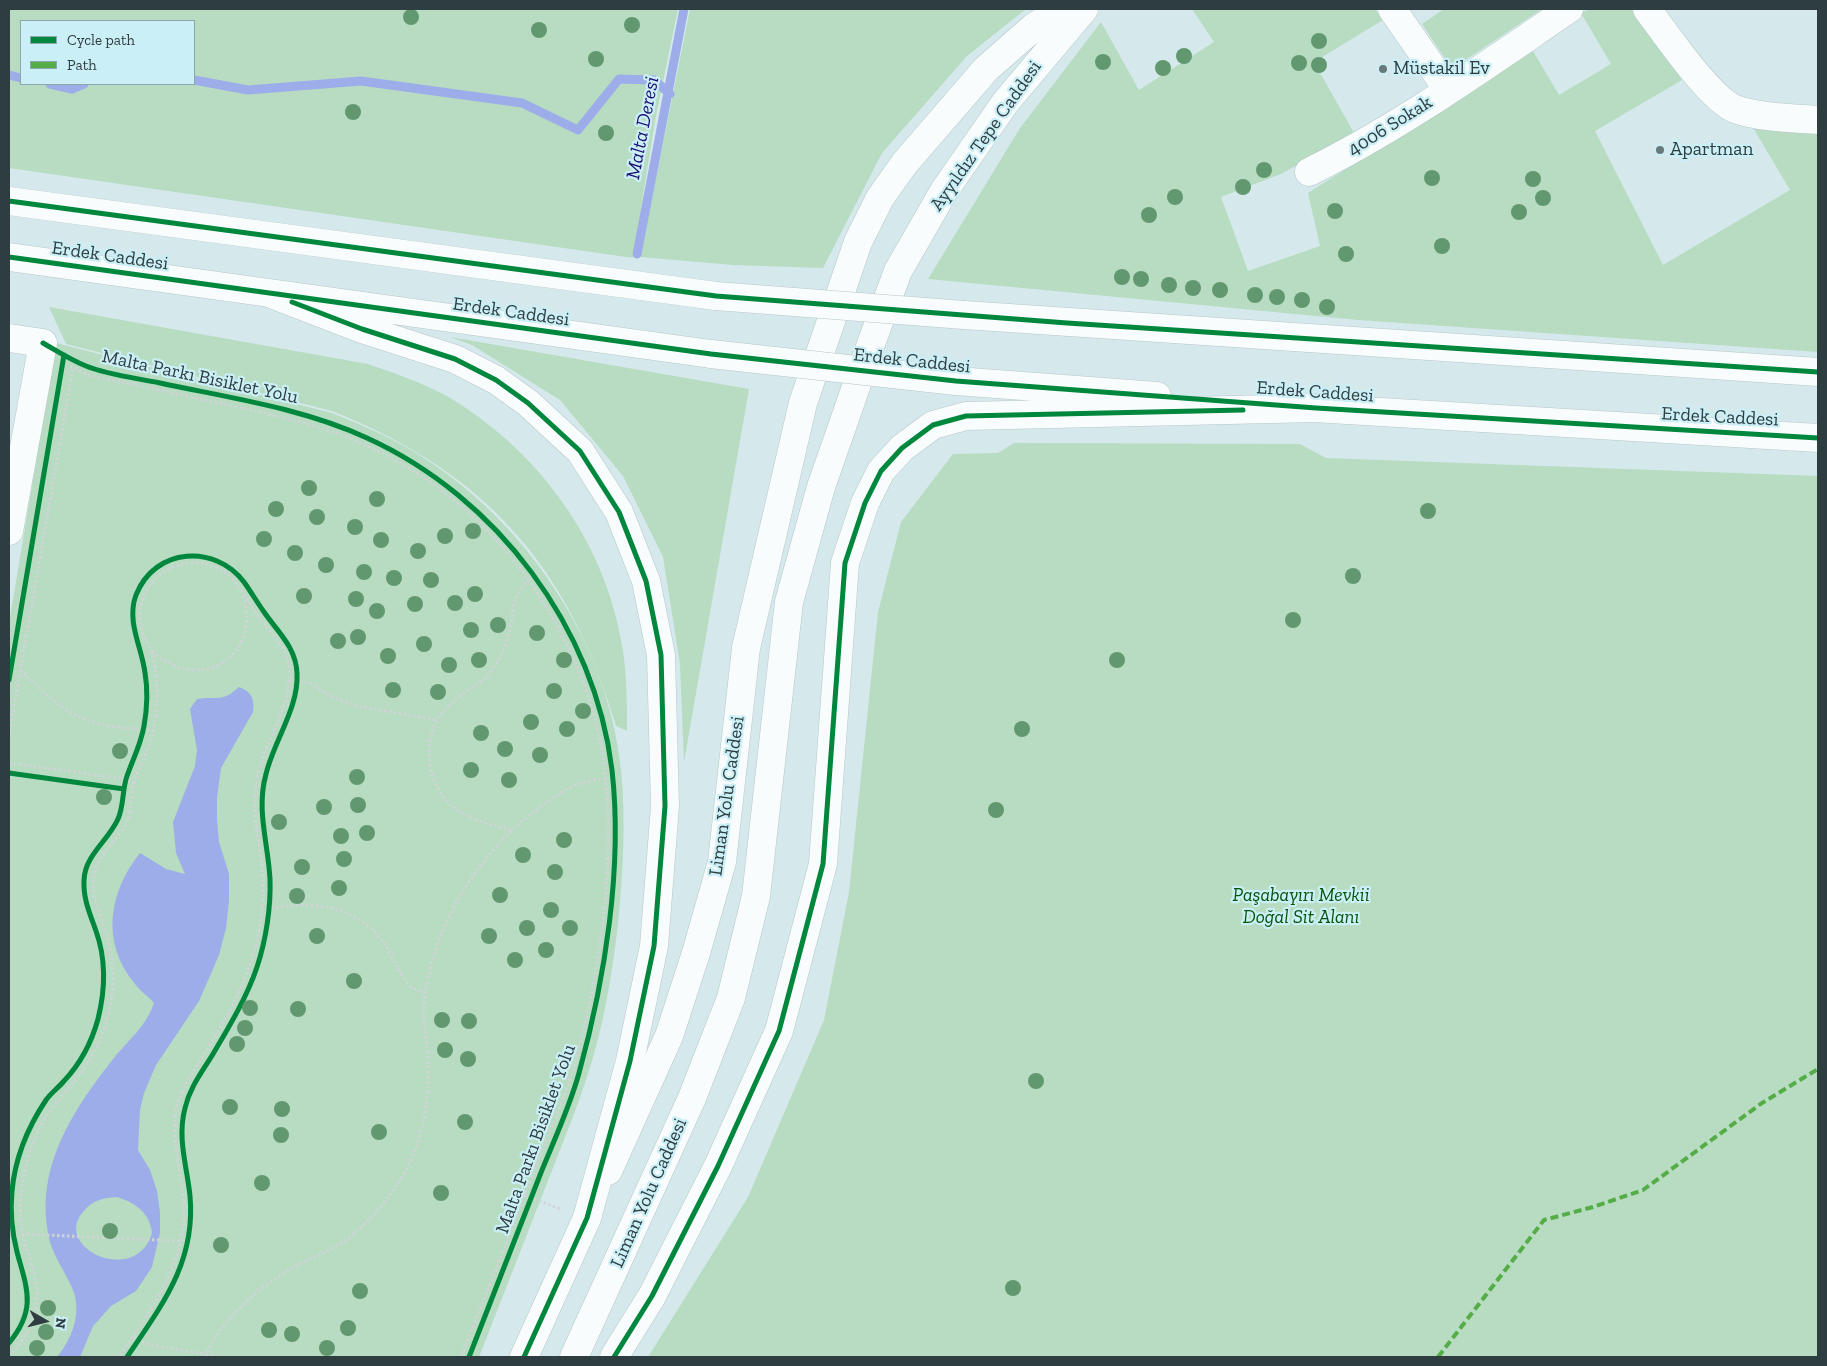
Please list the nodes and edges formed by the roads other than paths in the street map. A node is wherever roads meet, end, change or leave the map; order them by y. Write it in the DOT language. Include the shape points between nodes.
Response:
graph roads {
  1 [pos="1063,9"];
  2 [pos="1084,9"];
  3 [pos="1392,9"];
  4 [pos="1569,9"];
  5 [pos="1647,9"];
  6 [pos="1448,90"];
  7 [pos="1818,120"];
  8 [pos="1309,172"];
  9 [pos="9,201"];
  10 [pos="858,242"];
  11 [pos="9,257"];
  12 [pos="898,271"];
  13 [pos="271,294"];
  14 [pos="9,338"];
  15 [pos="1818,372"];
  16 [pos="1316,408"];
  17 [pos="1818,438"];
  18 [pos="9,531"];
  19 [pos="587,1218"];
  20 [pos="524,1357"];
  21 [pos="574,1357"];
  22 [pos="614,1357"];
  1 -- 10 [label="main road, Ayyıldız Tepe Caddesi" via="1034,27 986,69 904,164 880,198"];
  2 -- 12 [label="main road, Ayyıldız Tepe Caddesi" via="1005,103 944,191"];
  3 -- 6 [label="main road"];
  4 -- 6 [label="main road, 4006 Sokak"];
  5 -- 7 [label="main road" via="1717,98 1735,108 1771,117"];
  6 -- 8 [label="main road, 4006 Sokak" via="1343,156"];
  9 -- 15 [label="main road, bridge" via="716,296"];
  10 -- 19 [label="main road, Liman Yolu Caddesi" via="803,403 746,648 722,862 669,1036"];
  11 -- 13 [label="main road, Erdek Caddesi"];
  12 -- 21 [label="main road, Liman Yolu Caddesi" via="821,488 789,602 756,896 730,998 692,1098"];
  13 -- 16 [label="main road, Erdek Caddesi, bridge" via="711,354 956,381"];
  13 -- 19 [label="main road" via="362,329 455,359 496,380 528,403 580,451 619,512 646,581 660,655 665,806 654,946 630,1061"];
  14 -- 18 [label="main road" via="43,343"];
  16 -- 17 [label="main road, Erdek Caddesi"];
  16 -- 22 [label="main road" via="966,416 933,425 902,448 881,471 865,503 845,563 823,864 779,1031 718,1166 652,1296"];
  19 -- 20 [label="main road, Liman Yolu Caddesi"];
}
